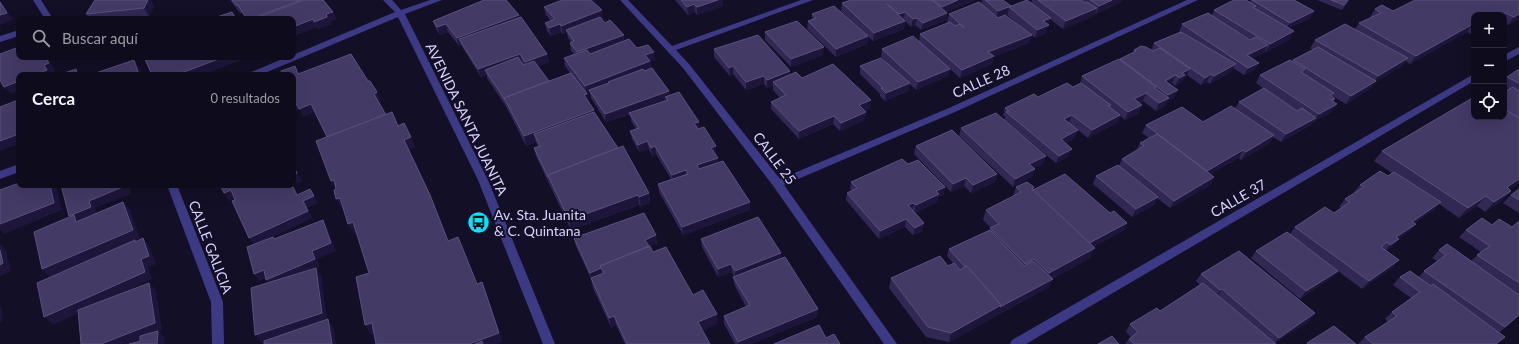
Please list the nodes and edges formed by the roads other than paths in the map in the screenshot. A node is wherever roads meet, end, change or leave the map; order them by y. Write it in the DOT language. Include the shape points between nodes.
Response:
graph roads {
  1 [pos="37,0"];
  2 [pos="387,0"];
  3 [pos="438,0"];
  4 [pos="624,0"];
  5 [pos="809,0"];
  6 [pos="1194,0"];
  7 [pos="400,13"];
  8 [pos="47,16"];
  9 [pos="16,34"];
  10 [pos="0,39"];
  11 [pos="672,50"];
  12 [pos="1519,50"];
  13 [pos="296,57"];
  14 [pos="1507,57"];
  15 [pos="288,60"];
  16 [pos="259,72"];
  17 [pos="1471,79"];
  18 [pos="16,169"];
  19 [pos="0,175"];
  20 [pos="778,184"];
  21 [pos="173,188"];
  22 [pos="218,344"];
  23 [pos="549,344"];
  24 [pos="891,344"];
  25 [pos="1016,344"];
  1 -- 8 [label="street"];
  2 -- 7 [label="street, AVENIDA SANTA JUANITA"];
  3 -- 7 [label="street"];
  4 -- 11 [label="street, CALLE 25"];
  5 -- 11 [label="street"];
  6 -- 20 [label="street, CALLE 28" via="952,110"];
  7 -- 13 [label="street"];
  7 -- 23 [label="street, AVENIDA SANTA JUANITA" via="483,180"];
  9 -- 10 [label="street"];
  11 -- 20 [label="street, CALLE 25"];
  12 -- 14 [label="street"];
  15 -- 16 [label="street"];
  17 -- 25 [label="street, CALLE 37"];
  18 -- 19 [label="street"];
  20 -- 24 [label="street, CALLE 25"];
  21 -- 22 [label="street, CALLE GALICIA" via="217,302"];
}
